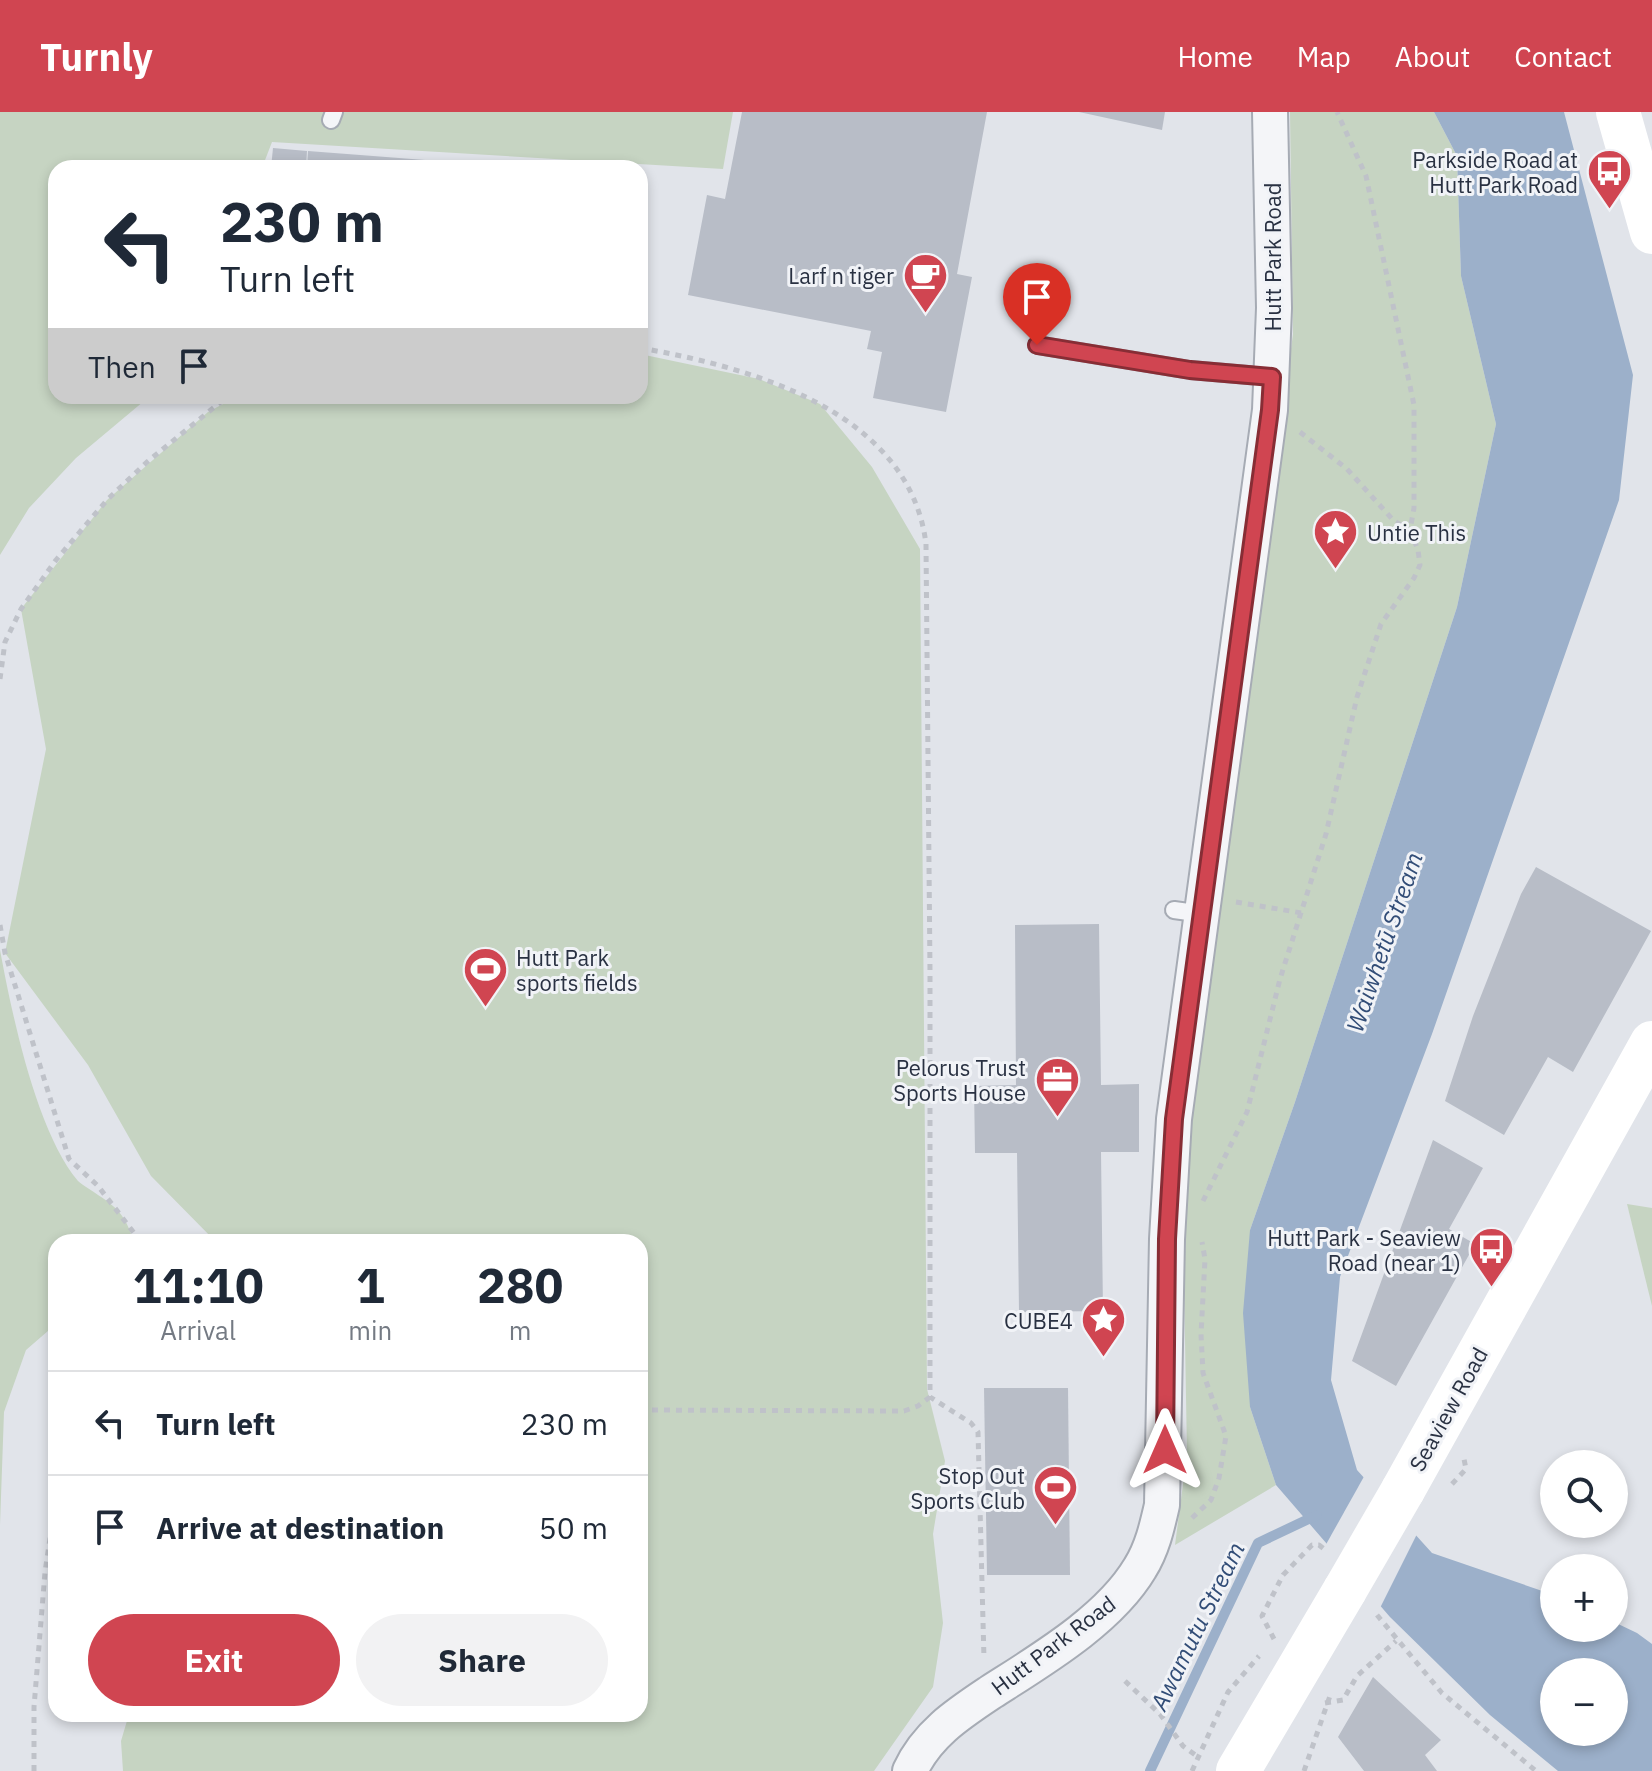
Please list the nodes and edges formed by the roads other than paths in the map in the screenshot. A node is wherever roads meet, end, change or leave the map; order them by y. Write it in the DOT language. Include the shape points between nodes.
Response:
graph roads {
  1 [pos="1270,112"];
  2 [pos="1618,112"];
  3 [pos="1652,232"];
  4 [pos="1037,345"];
  5 [pos="1271,394"];
  6 [pos="1652,1043"];
  7 [pos="1218,1764"];
  8 [pos="910,1771"];
  1 -- 5 [label="street, Hutt Park Road"];
  2 -- 3 [label="main road"];
  4 -- 5 [label="lane" via="1190,370"];
  5 -- 8 [label="street, Hutt Park Road" via="1194,907 1167,1239 1164,1478 1153,1540 1128,1587 1104,1611 942,1726"];
  6 -- 7 [label="main road, Seaview Road, bridge" via="1403,1490 1361,1602"];
}
